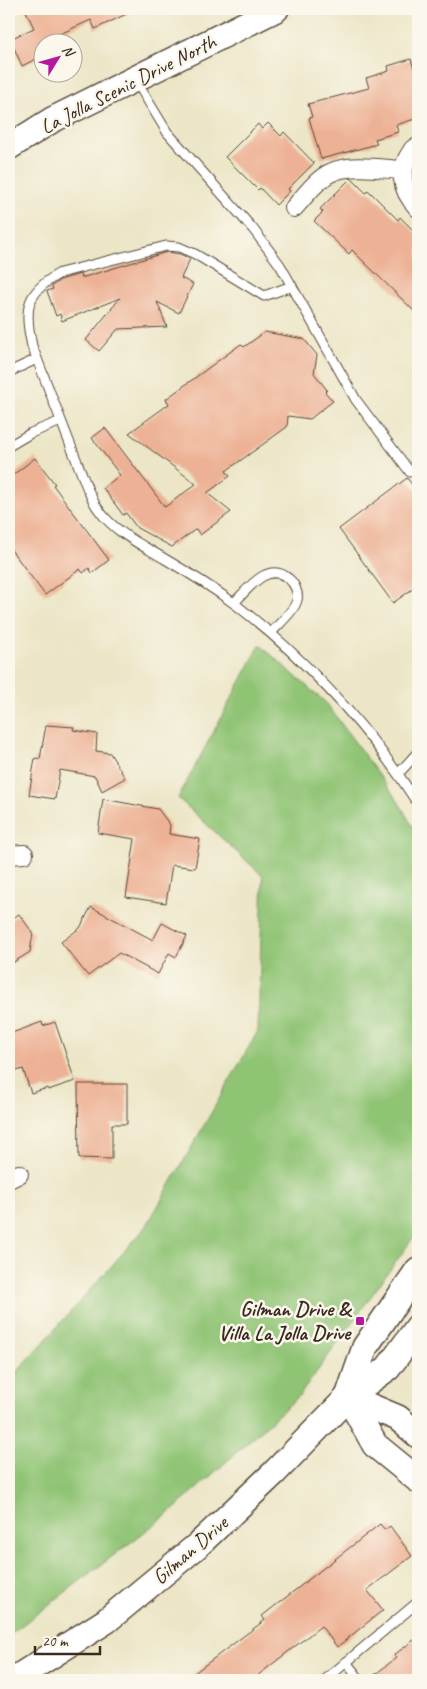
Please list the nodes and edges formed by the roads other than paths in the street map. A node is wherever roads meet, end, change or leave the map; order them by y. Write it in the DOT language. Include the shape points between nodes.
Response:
graph roads {
  1 [pos="276,9"];
  2 [pos="135,79"];
  3 [pos="9,147"];
  4 [pos="418,148"];
  5 [pos="404,170"];
  6 [pos="294,208"];
  7 [pos="418,208"];
  8 [pos="292,286"];
  9 [pos="37,359"];
  10 [pos="9,372"];
  11 [pos="61,421"];
  12 [pos="9,446"];
  13 [pos="410,472"];
  14 [pos="234,604"];
  15 [pos="271,633"];
  16 [pos="418,752"];
  17 [pos="399,773"];
  18 [pos="418,804"];
  19 [pos="418,1270"];
  20 [pos="418,1327"];
  21 [pos="348,1397"];
  22 [pos="418,1435"];
  23 [pos="418,1480"];
  24 [pos="418,1602"];
  25 [pos="346,1662"];
  26 [pos="13,1680"];
  27 [pos="325,1680"];
  28 [pos="360,1680"];
  1 -- 2 [label="main road, La Jolla Scenic Drive North"];
  2 -- 3 [label="main road, La Jolla Scenic Drive North" via="52,120"];
  2 -- 8 [label="lane" via="162,126 253,229"];
  4 -- 5 [label="street" via="413,149 405,161"];
  5 -- 6 [label="street" via="351,168 331,172"];
  5 -- 7 [label="street" via="403,186"];
  8 -- 9 [label="lane" via="264,296 195,254 166,246 60,273 34,293 28,308 27,324"];
  8 -- 13 [label="lane" via="356,400"];
  9 -- 10 [label="lane"];
  9 -- 11 [label="lane"];
  11 -- 12 [label="lane" via="30,433"];
  11 -- 14 [label="lane" via="88,490 112,525"];
  14 -- 15 [label="lane"];
  14 -- 15 [label="lane" via="263,576 274,572 292,581 298,599"];
  15 -- 17 [label="lane" via="345,706"];
  16 -- 17 [label="lane"];
  17 -- 18 [label="lane"];
  19 -- 21 [label="main road, Gilman Drive" via="365,1347"];
  20 -- 21 [label="main road, Gilman Drive" via="388,1368"];
  21 -- 22 [label="main road" via="398,1418"];
  21 -- 23 [label="main road" via="375,1446"];
  21 -- 26 [label="main road, Gilman Drive" via="198,1545 106,1621"];
  24 -- 25 [label="lane"];
  25 -- 27 [label="lane"];
  25 -- 28 [label="lane"];
}
